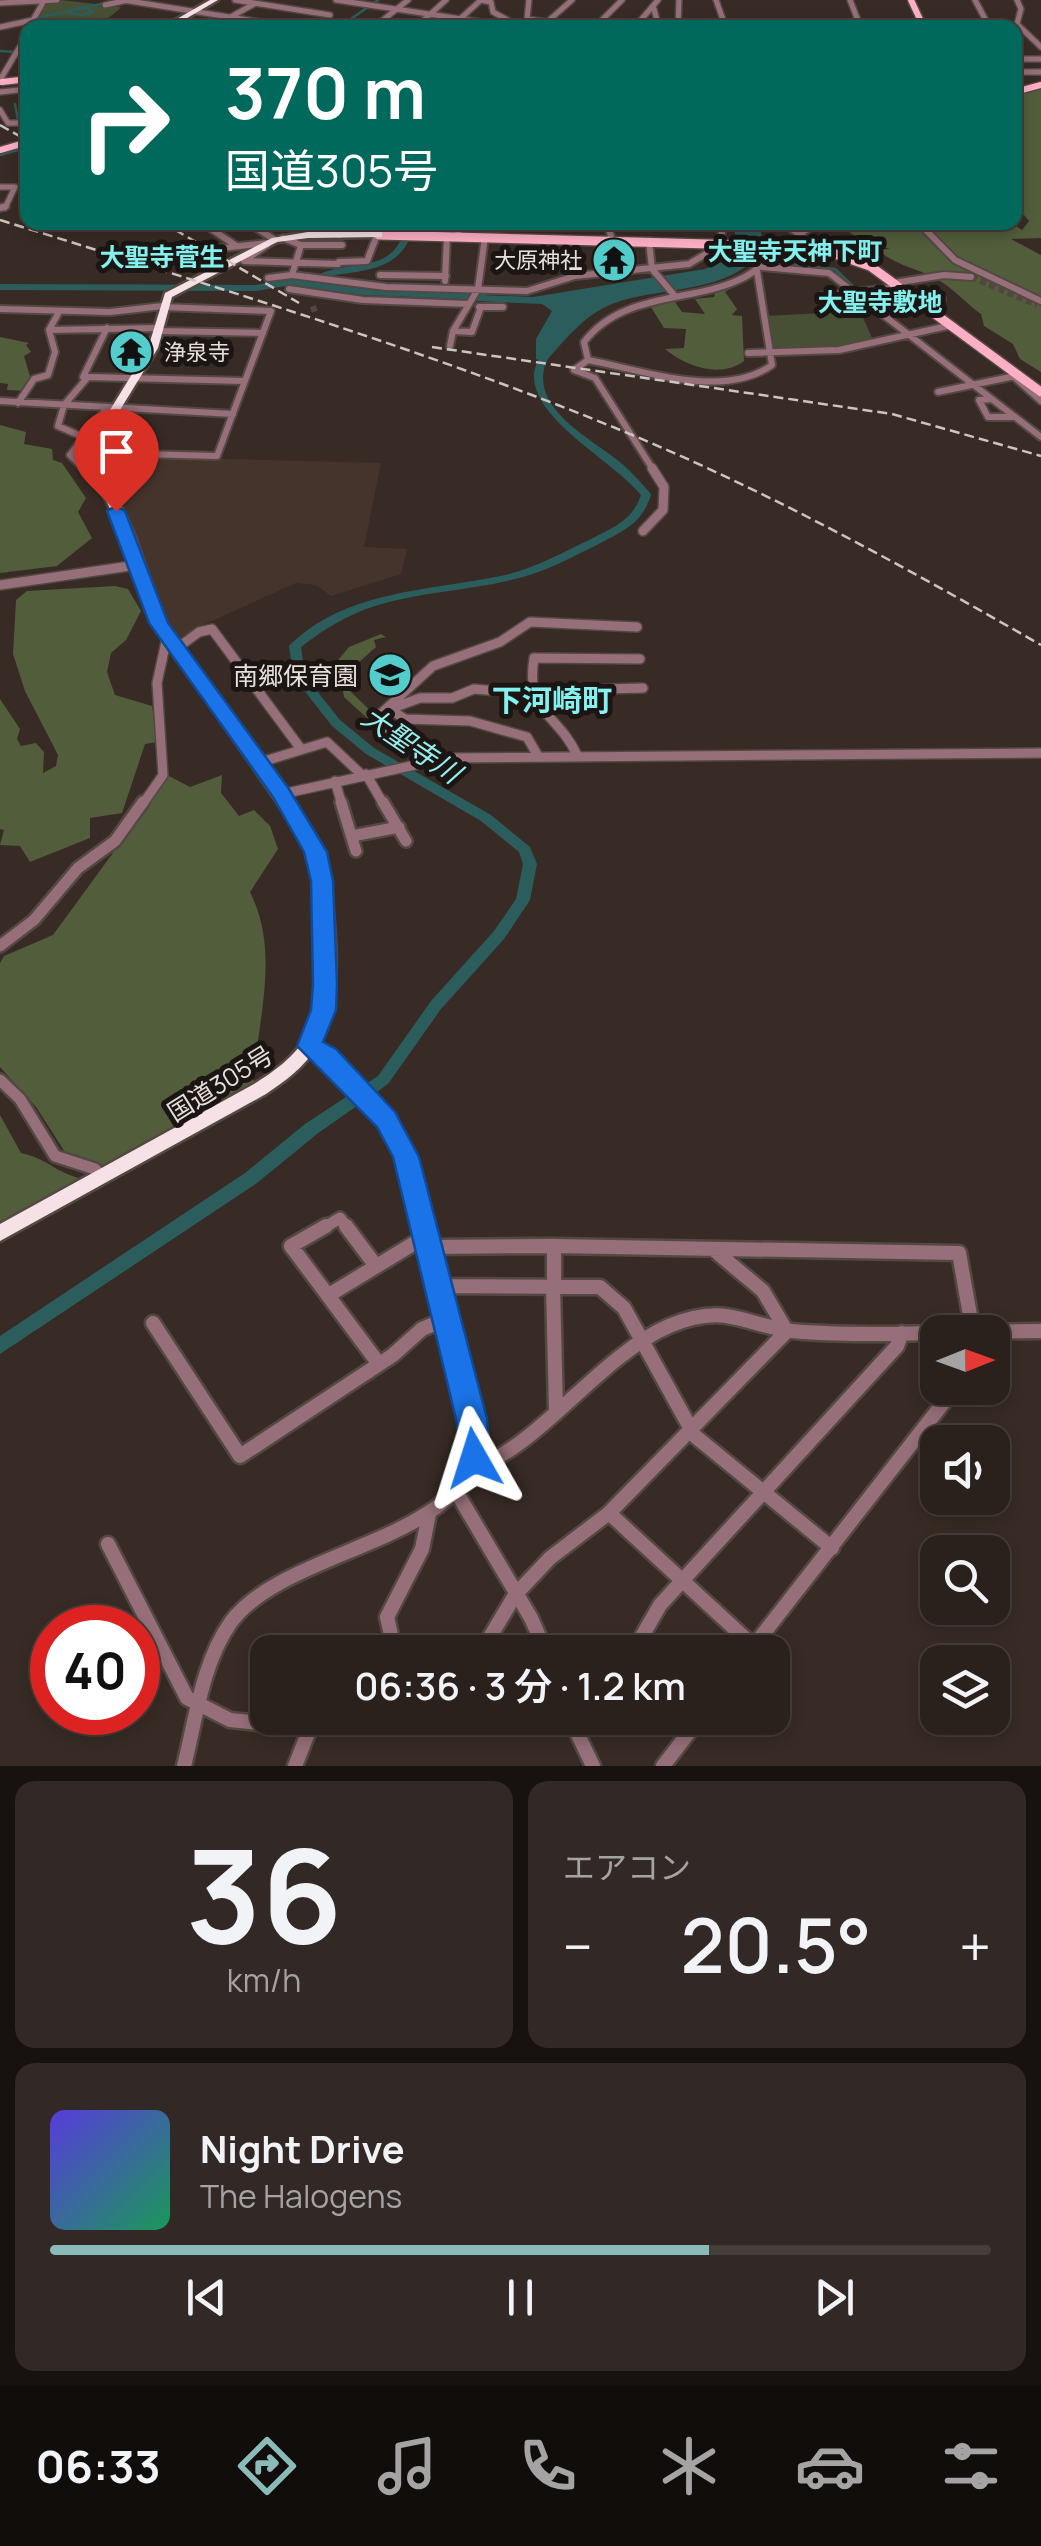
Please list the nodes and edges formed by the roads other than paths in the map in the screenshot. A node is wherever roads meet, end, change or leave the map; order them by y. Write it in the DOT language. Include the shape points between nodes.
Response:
graph roads {
  1 [pos="57,0"];
  2 [pos="126,0"];
  3 [pos="215,0"];
  4 [pos="235,0"];
  5 [pos="336,0"];
  6 [pos="375,0"];
  7 [pos="408,0"];
  8 [pos="446,0"];
  9 [pos="481,0"];
  10 [pos="529,0"];
  11 [pos="572,0"];
  12 [pos="622,0"];
  13 [pos="658,0"];
  14 [pos="9,1"];
  15 [pos="44,1"];
  16 [pos="258,2"];
  17 [pos="351,2"];
  18 [pos="0,3"];
  19 [pos="105,5"];
  20 [pos="368,5"];
  21 [pos="654,8"];
  22 [pos="396,9"];
  23 [pos="194,12"];
  24 [pos="430,14"];
  25 [pos="330,15"];
  26 [pos="229,18"];
  27 [pos="460,18"];
  28 [pos="24,20"];
  29 [pos="181,20"];
  30 [pos="225,20"];
  31 [pos="243,20"];
  32 [pos="322,20"];
  33 [pos="383,20"];
  34 [pos="424,20"];
  35 [pos="473,20"];
  36 [pos="507,20"];
  37 [pos="532,20"];
  38 [pos="550,20"];
  39 [pos="600,20"];
  40 [pos="640,20"];
  41 [pos="656,20"];
  42 [pos="20,21"];
  43 [pos="0,23"];
  44 [pos="10,23"];
  45 [pos="20,28"];
  46 [pos="1022,29"];
  47 [pos="19,44"];
  48 [pos="1041,48"];
  49 [pos="1,79"];
  50 [pos="0,110"];
  51 [pos="20,123"];
  52 [pos="0,188"];
  53 [pos="0,208"];
  54 [pos="213,230"];
  55 [pos="260,230"];
  56 [pos="309,230"];
  57 [pos="378,230"];
  58 [pos="456,230"];
  59 [pos="609,230"];
  60 [pos="719,230"];
  61 [pos="796,230"];
  62 [pos="806,230"];
  63 [pos="926,230"];
  64 [pos="801,233"];
  65 [pos="308,234"];
  66 [pos="452,237"];
  67 [pos="485,237"];
  68 [pos="341,238"];
  69 [pos="612,240"];
  70 [pos="274,241"];
  71 [pos="649,241"];
  72 [pos="722,242"];
  73 [pos="777,243"];
  74 [pos="301,245"];
  75 [pos="235,246"];
  76 [pos="214,248"];
  77 [pos="821,248"];
  78 [pos="338,265"];
  79 [pos="760,269"];
  80 [pos="652,270"];
  81 [pos="292,271"];
  82 [pos="380,275"];
  83 [pos="446,276"];
  84 [pos="971,277"];
  85 [pos="268,278"];
  86 [pos="896,285"];
  87 [pos="444,288"];
  88 [pos="289,289"];
  89 [pos="478,290"];
  90 [pos="857,294"];
  91 [pos="676,296"];
  92 [pos="821,296"];
  93 [pos="942,299"];
  94 [pos="922,303"];
  95 [pos="469,304"];
  96 [pos="1040,305"];
  97 [pos="163,307"];
  98 [pos="481,307"];
  99 [pos="503,307"];
  100 [pos="0,309"];
  101 [pos="59,312"];
  102 [pos="952,325"];
  103 [pos="108,328"];
  104 [pos="158,329"];
  105 [pos="49,330"];
  106 [pos="453,331"];
  107 [pos="263,333"];
  108 [pos="911,334"];
  109 [pos="449,351"];
  110 [pos="770,352"];
  111 [pos="748,353"];
  112 [pos="588,360"];
  113 [pos="1014,376"];
  114 [pos="88,377"];
  115 [pos="132,378"];
  116 [pos="244,382"];
  117 [pos="973,385"];
  118 [pos="938,392"];
  119 [pos="1041,392"];
  120 [pos="992,399"];
  121 [pos="0,401"];
  122 [pos="1041,401"];
  123 [pos="18,403"];
  124 [pos="63,405"];
  125 [pos="110,410"];
  126 [pos="233,414"];
  127 [pos="1015,417"];
  128 [pos="83,437"];
  129 [pos="1041,437"];
  130 [pos="102,453"];
  131 [pos="98,472"];
  132 [pos="655,533"];
  133 [pos="138,565"];
  134 [pos="0,585"];
  135 [pos="637,627"];
  136 [pos="172,643"];
  137 [pos="640,659"];
  138 [pos="644,688"];
  139 [pos="532,692"];
  140 [pos="388,710"];
  141 [pos="301,749"];
  142 [pos="1041,753"];
  143 [pos="577,755"];
  144 [pos="538,756"];
  145 [pos="428,761"];
  146 [pos="258,762"];
  147 [pos="364,774"];
  148 [pos="335,781"];
  149 [pos="282,794"];
  150 [pos="399,827"];
  151 [pos="352,836"];
  152 [pos="406,841"];
  153 [pos="356,851"];
  154 [pos="0,946"];
  155 [pos="309,1046"];
  156 [pos="0,1080"];
  157 [pos="102,1178"];
  158 [pos="0,1234"];
  159 [pos="428,1241"];
  160 [pos="554,1246"];
  161 [pos="714,1250"];
  162 [pos="376,1266"];
  163 [pos="439,1286"];
  164 [pos="554,1286"];
  165 [pos="329,1295"];
  166 [pos="970,1315"];
  167 [pos="446,1319"];
  168 [pos="153,1323"];
  169 [pos="1041,1330"];
  170 [pos="787,1331"];
  171 [pos="902,1332"];
  172 [pos="920,1332"];
  173 [pos="1010,1333"];
  174 [pos="640,1339"];
  175 [pos="379,1364"];
  176 [pos="942,1405"];
  177 [pos="556,1410"];
  178 [pos="691,1432"];
  179 [pos="472,1468"];
  180 [pos="456,1493"];
  181 [pos="764,1494"];
  182 [pos="609,1513"];
  183 [pos="428,1514"];
  184 [pos="108,1544"];
  185 [pos="832,1548"];
  186 [pos="686,1582"];
  187 [pos="515,1595"];
  188 [pos="391,1635"];
  189 [pos="492,1635"];
  190 [pos="537,1635"];
  191 [pos="643,1635"];
  192 [pos="740,1635"];
  193 [pos="766,1635"];
  194 [pos="200,1706"];
  195 [pos="250,1722"];
  196 [pos="307,1735"];
  197 [pos="581,1735"];
  198 [pos="687,1735"];
  199 [pos="184,1766"];
  200 [pos="295,1766"];
  201 [pos="592,1766"];
  202 [pos="663,1766"];
  1 -- 15 [label="street"];
  2 -- 19 [label="street"];
  2 -- 23 [label="street"];
  3 -- 23 [label="highway"];
  4 -- 16 [label="street"];
  5 -- 17 [label="street"];
  6 -- 20 [label="street"];
  7 -- 22 [label="street"];
  8 -- 24 [label="street"];
  9 -- 27 [label="street"];
  9 -- 36 [label="street" via="492,2 493,12"];
  10 -- 37 [label="street" via="524,17"];
  11 -- 38 [label="street"];
  12 -- 39 [label="street"];
  13 -- 21 [label="street"];
  14 -- 15 [label="street"];
  14 -- 18 [label="street"];
  15 -- 28 [label="street" via="34,18"];
  16 -- 25 [label="street"];
  16 -- 26 [label="street"];
  17 -- 20 [label="street"];
  17 -- 25 [label="street"];
  20 -- 22 [label="street"];
  21 -- 40 [label="street"];
  21 -- 41 [label="street"];
  22 -- 24 [label="street"];
  22 -- 33 [label="street"];
  23 -- 26 [label="street"];
  23 -- 29 [label="highway"];
  24 -- 27 [label="street"];
  24 -- 34 [label="street"];
  25 -- 32 [label="street"];
  26 -- 30 [label="street"];
  26 -- 31 [label="street"];
  27 -- 35 [label="street"];
  42 -- 44 [label="street"];
  43 -- 44 [label="street"];
  44 -- 45 [label="street"];
  46 -- 48 [label="street"];
  47 -- 49 [label="street"];
  50 -- 51 [label="street" via="10,124"];
  52 -- 53 [label="street" via="15,187"];
  54 -- 75 [label="street"];
  55 -- 70 [label="street"];
  56 -- 65 [label="street"];
  57 -- 66 [label="main road"];
  57 -- 68 [label="highway"];
  57 -- 78 [label="street" via="368,261"];
  58 -- 66 [label="street"];
  59 -- 69 [label="street"];
  60 -- 72 [label="street"];
  61 -- 64 [label="street"];
  62 -- 64 [label="street"];
  63 -- 96 [label="street" via="955,260"];
  64 -- 77 [label="street"];
  65 -- 68 [label="highway"];
  65 -- 70 [label="highway"];
  66 -- 67 [label="main road"];
  66 -- 83 [label="street"];
  67 -- 69 [label="main road"];
  67 -- 89 [label="street"];
  68 -- 74 [label="street"];
  68 -- 78 [label="street"];
  69 -- 71 [label="main road"];
  70 -- 74 [label="street"];
  70 -- 75 [label="street"];
  70 -- 81 [label="street" via="244,262"];
  70 -- 97 [label="highway" via="173,292"];
  71 -- 72 [label="main road"];
  71 -- 80 [label="street"];
  72 -- 73 [label="main road"];
  72 -- 80 [label="street" via="702,259"];
  73 -- 77 [label="main road"];
  73 -- 79 [label="street"];
  74 -- 81 [label="street"];
  75 -- 76 [label="street"];
  77 -- 86 [label="main road" via="858,260"];
  78 -- 81 [label="street"];
  79 -- 90 [label="street" via="826,272"];
  79 -- 91 [label="street"];
  79 -- 110 [label="street"];
  80 -- 89 [label="street" via="575,276 536,290"];
  80 -- 91 [label="street"];
  81 -- 85 [label="street"];
  81 -- 87 [label="street" via="376,286"];
  82 -- 83 [label="street"];
  83 -- 87 [label="street"];
  84 -- 86 [label="street" via="941,275"];
  86 -- 90 [label="street"];
  86 -- 94 [label="main road"];
  87 -- 89 [label="street"];
  88 -- 95 [label="street"];
  89 -- 95 [label="street"];
  90 -- 92 [label="street"];
  90 -- 108 [label="street"];
  91 -- 112 [label="street" via="605,316 584,342"];
  93 -- 94 [label="street"];
  94 -- 102 [label="main road"];
  95 -- 98 [label="street"];
  95 -- 106 [label="street"];
  97 -- 101 [label="street"];
  97 -- 104 [label="highway"];
  97 -- 107 [label="street" via="271,311"];
  98 -- 99 [label="street"];
  98 -- 106 [label="street" via="472,332"];
  100 -- 101 [label="street"];
  101 -- 105 [label="street"];
  102 -- 108 [label="street"];
  102 -- 113 [label="main road"];
  103 -- 104 [label="street"];
  103 -- 105 [label="street"];
  103 -- 114 [label="street" via="87,364"];
  104 -- 107 [label="street"];
  104 -- 115 [label="highway"];
  105 -- 123 [label="street" via="55,352 48,375 34,379"];
  106 -- 109 [label="street"];
  107 -- 116 [label="street"];
  108 -- 110 [label="street" via="839,350"];
  108 -- 117 [label="street"];
  110 -- 111 [label="street"];
  110 -- 112 [label="street" via="772,367 736,382"];
  112 -- 132 [label="street" via="575,373 596,378 664,487 663,510 643,531"];
  113 -- 117 [label="street"];
  113 -- 119 [label="main road"];
  113 -- 122 [label="street"];
  114 -- 115 [label="street"];
  114 -- 124 [label="street"];
  115 -- 116 [label="street"];
  115 -- 125 [label="highway"];
  116 -- 126 [label="street"];
  117 -- 118 [label="street"];
  117 -- 120 [label="street"];
  120 -- 127 [label="street"];
  120 -- 127 [label="street" via="979,400 988,417"];
  121 -- 123 [label="street"];
  123 -- 124 [label="street"];
  124 -- 125 [label="street"];
  124 -- 128 [label="street" via="58,426"];
  125 -- 126 [label="street"];
  125 -- 128 [label="street"];
  125 -- 130 [label="highway"];
  126 -- 130 [label="street" via="218,456"];
  127 -- 129 [label="street"];
  128 -- 131 [label="street" via="70,456"];
  130 -- 131 [label="highway"];
  131 -- 133 [label="highway, 国道305号"];
  133 -- 134 [label="street"];
  133 -- 136 [label="highway, 国道305号"];
  135 -- 140 [label="street" via="530,622 502,644 438,664"];
  136 -- 141 [label="street" via="212,629"];
  136 -- 146 [label="highway, 国道305号"];
  136 -- 154 [label="street" via="161,648 155,706 163,775 115,841 78,868 34,920"];
  137 -- 139 [label="street" via="534,658"];
  138 -- 139 [label="street"];
  139 -- 140 [label="street" via="474,689"];
  139 -- 143 [label="street" via="546,721"];
  140 -- 144 [label="street" via="401,718 470,721 527,737"];
  140 -- 145 [label="street" via="375,719"];
  141 -- 146 [label="street"];
  141 -- 147 [label="street" via="326,742"];
  142 -- 143 [label="street"];
  143 -- 144 [label="street"];
  144 -- 145 [label="street"];
  145 -- 147 [label="street"];
  146 -- 149 [label="highway, 国道305号"];
  147 -- 148 [label="street"];
  147 -- 150 [label="street"];
  148 -- 149 [label="street"];
  148 -- 151 [label="street"];
  149 -- 155 [label="highway, 国道305号" via="311,840 322,881 324,999"];
  150 -- 151 [label="street"];
  150 -- 152 [label="street"];
  151 -- 153 [label="street"];
  155 -- 157 [label="highway, 国道305号" via="260,1089"];
  155 -- 159 [label="street" via="327,1056 395,1132"];
  156 -- 157 [label="street" via="20,1099 54,1156 95,1169"];
  157 -- 158 [label="highway, 国道305号"];
  159 -- 160 [label="street"];
  159 -- 162 [label="street"];
  159 -- 163 [label="street"];
  160 -- 161 [label="street"];
  160 -- 164 [label="street"];
  161 -- 166 [label="street" via="959,1253"];
  161 -- 170 [label="street" via="763,1291"];
  162 -- 165 [label="street"];
  162 -- 165 [label="street" via="340,1218 291,1246"];
  163 -- 164 [label="street"];
  163 -- 167 [label="street"];
  164 -- 174 [label="street" via="600,1287 624,1308"];
  164 -- 177 [label="street"];
  165 -- 175 [label="street"];
  167 -- 175 [label="street" via="422,1329"];
  167 -- 179 [label="street" via="475,1438"];
  168 -- 175 [label="street" via="240,1456"];
  169 -- 173 [label="street"];
  170 -- 171 [label="street"];
  170 -- 174 [label="street" via="721,1312"];
  170 -- 178 [label="street"];
  171 -- 172 [label="street"];
  171 -- 181 [label="street" via="897,1346"];
  174 -- 177 [label="street"];
  174 -- 178 [label="street"];
  176 -- 185 [label="street"];
  177 -- 179 [label="street" via="506,1452"];
  178 -- 181 [label="street"];
  178 -- 182 [label="street"];
  179 -- 180 [label="street"];
  180 -- 183 [label="street"];
  180 -- 187 [label="street"];
  181 -- 185 [label="street"];
  181 -- 186 [label="street"];
  182 -- 186 [label="street"];
  182 -- 187 [label="street"];
  183 -- 188 [label="street" via="422,1550 387,1617"];
  183 -- 194 [label="street" via="248,1604 217,1650"];
  184 -- 194 [label="street" via="186,1698"];
  185 -- 193 [label="street"];
  186 -- 191 [label="street" via="660,1605"];
  186 -- 192 [label="street"];
  187 -- 189 [label="street"];
  187 -- 190 [label="street"];
  194 -- 195 [label="street"];
  194 -- 199 [label="street"];
  196 -- 200 [label="street"];
  197 -- 201 [label="street"];
  198 -- 202 [label="street"];
}
